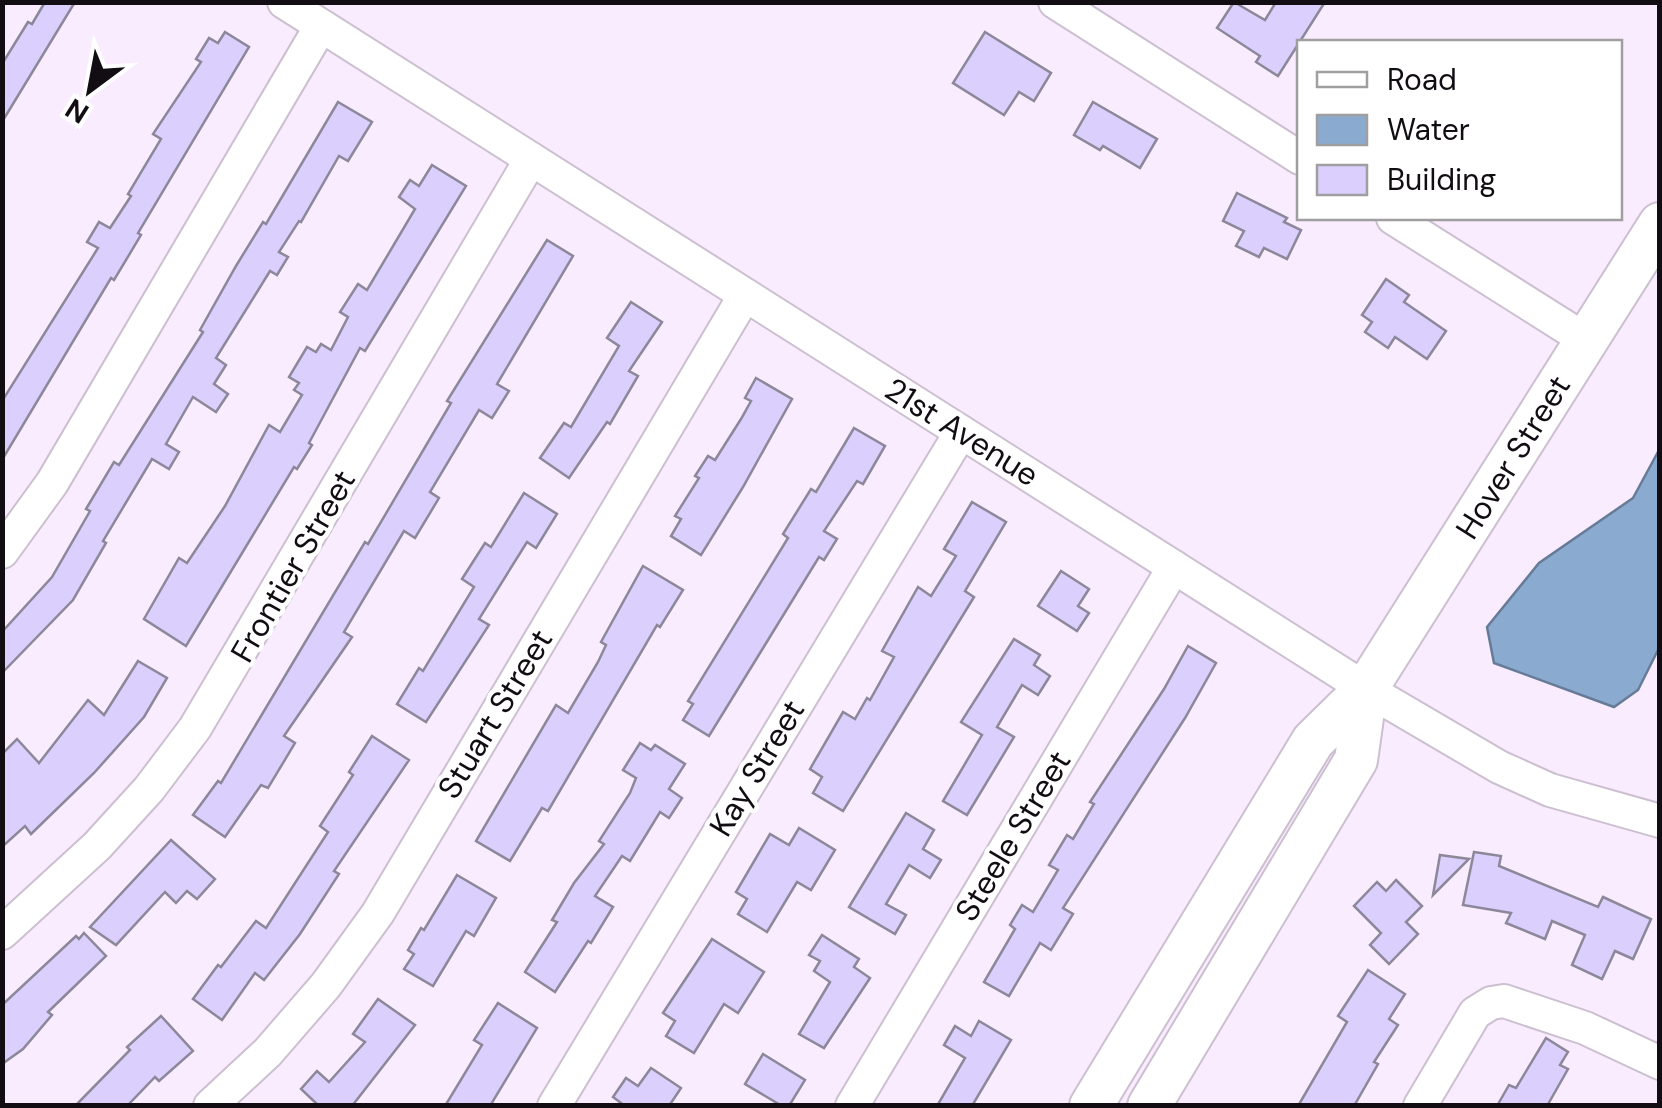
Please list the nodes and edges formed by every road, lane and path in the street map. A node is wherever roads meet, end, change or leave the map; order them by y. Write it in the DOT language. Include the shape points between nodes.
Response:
graph roads {
  1 [pos="284,2"];
  2 [pos="1055,2"];
  3 [pos="320,26"];
  4 [pos="1297,156"];
  5 [pos="531,160"];
  6 [pos="1397,220"];
  7 [pos="1660,224"];
  8 [pos="745,295"];
  9 [pos="1586,340"];
  10 [pos="961,432"];
  11 [pos="2,552"];
  12 [pos="1174,567"];
  13 [pos="1366,689"];
  14 [pos="1660,822"];
  15 [pos="2,933"];
  16 [pos="1660,1063"];
  17 [pos="210,1106"];
  18 [pos="554,1106"];
  19 [pos="852,1106"];
  20 [pos="1091,1106"];
  21 [pos="1149,1106"];
  22 [pos="1420,1106"];
  1 -- 3 [label="street, 21st Avenue"];
  2 -- 4 [label="street"];
  3 -- 5 [label="street, 21st Avenue"];
  3 -- 11 [label="street" via="52,483"];
  5 -- 8 [label="street, 21st Avenue"];
  5 -- 15 [label="street, Frontier Street" via="195,728 97,846"];
  6 -- 9 [label="street"];
  7 -- 9 [label="main road, Hover Street"];
  8 -- 10 [label="street, 21st Avenue"];
  8 -- 17 [label="street, Stuart Street" via="378,913 268,1052"];
  9 -- 13 [label="main road, Hover Street"];
  10 -- 12 [label="street, 21st Avenue"];
  10 -- 18 [label="street, Kay Street"];
  12 -- 13 [label="street, 21st Avenue"];
  12 -- 19 [label="street, Steele Street"];
  13 -- 14 [label="street, 21st Avenue" via="1550,790"];
  13 -- 20 [label="main road, Hover Street" via="1313,740"];
  13 -- 21 [label="main road, Hover Street" via="1356,760"];
  16 -- 22 [label="street" via="1585,1028 1491,1003 1475,1013"];
}
